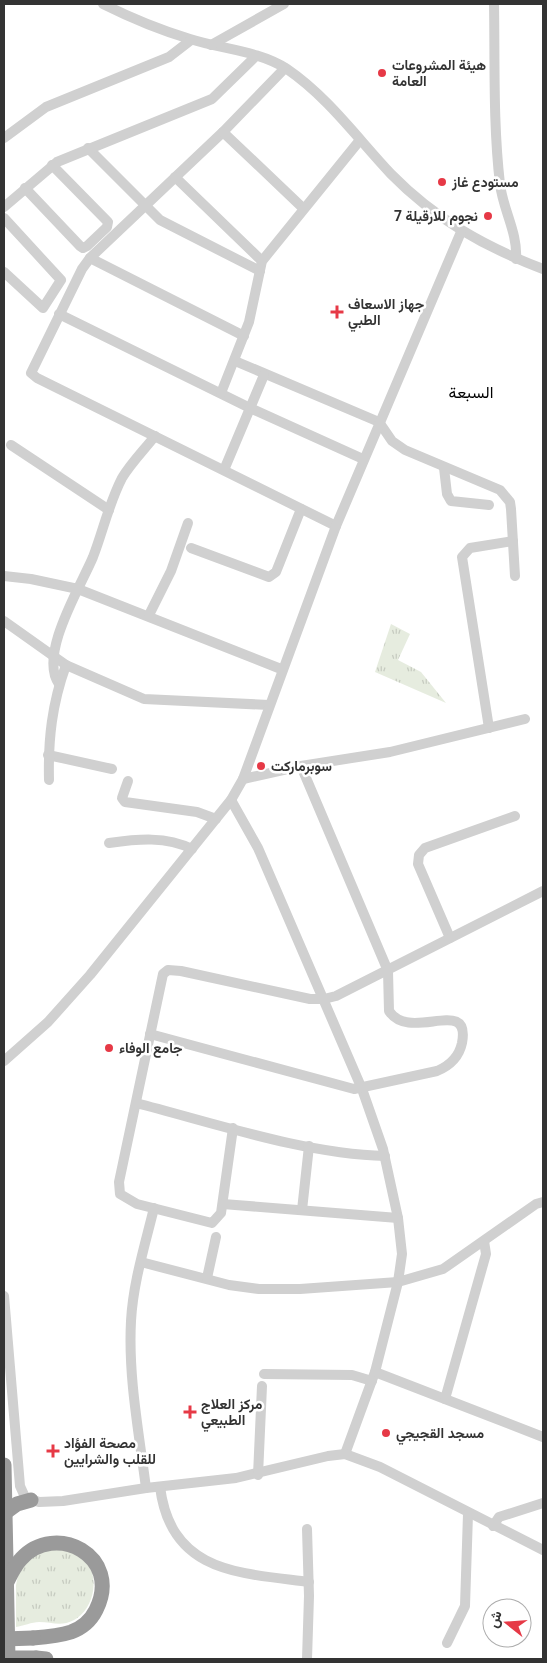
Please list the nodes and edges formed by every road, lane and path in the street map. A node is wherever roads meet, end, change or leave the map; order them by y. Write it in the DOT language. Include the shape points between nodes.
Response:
graph roads {
  1 [pos="103,4"];
  2 [pos="284,4"];
  3 [pos="494,4"];
  4 [pos="191,40"];
  5 [pos="211,45"];
  6 [pos="256,56"];
  7 [pos="285,68"];
  8 [pos="223,132"];
  9 [pos="4,138"];
  10 [pos="360,140"];
  11 [pos="88,148"];
  12 [pos="52,165"];
  13 [pos="175,177"];
  14 [pos="25,188"];
  15 [pos="4,207"];
  16 [pos="145,207"];
  17 [pos="303,208"];
  18 [pos="4,218"];
  19 [pos="461,232"];
  20 [pos="90,258"];
  21 [pos="516,259"];
  22 [pos="262,260"];
  23 [pos="543,269"];
  24 [pos="260,271"];
  25 [pos="4,272"];
  26 [pos="58,314"];
  27 [pos="244,336"];
  28 [pos="235,361"];
  29 [pos="264,375"];
  30 [pos="220,393"];
  31 [pos="250,408"];
  32 [pos="379,422"];
  33 [pos="155,436"];
  34 [pos="11,444"];
  35 [pos="363,459"];
  36 [pos="444,468"];
  37 [pos="224,470"];
  38 [pos="489,505"];
  39 [pos="301,508"];
  40 [pos="109,510"];
  41 [pos="188,523"];
  42 [pos="336,526"];
  43 [pos="513,541"];
  44 [pos="191,548"];
  45 [pos="4,576"];
  46 [pos="515,576"];
  47 [pos="78,589"];
  48 [pos="149,615"];
  49 [pos="4,621"];
  50 [pos="54,658"];
  51 [pos="66,665"];
  52 [pos="282,669"];
  53 [pos="59,684"];
  54 [pos="269,705"];
  55 [pos="525,720"];
  56 [pos="489,728"];
  57 [pos="48,755"];
  58 [pos="301,766"];
  59 [pos="112,769"];
  60 [pos="242,779"];
  61 [pos="49,780"];
  62 [pos="128,781"];
  63 [pos="231,800"];
  64 [pos="515,816"];
  65 [pos="216,819"];
  66 [pos="109,843"];
  67 [pos="192,849"];
  68 [pos="543,891"];
  69 [pos="450,938"];
  70 [pos="388,970"];
  71 [pos="324,1000"];
  72 [pos="150,1034"];
  73 [pos="4,1061"];
  74 [pos="362,1089"];
  75 [pos="136,1103"];
  76 [pos="233,1128"];
  77 [pos="309,1146"];
  78 [pos="385,1156"];
  79 [pos="543,1202"];
  80 [pos="223,1204"];
  81 [pos="154,1208"];
  82 [pos="302,1210"];
  83 [pos="398,1218"];
  84 [pos="216,1237"];
  85 [pos="484,1241"];
  86 [pos="141,1262"];
  87 [pos="207,1278"];
  88 [pos="398,1282"];
  89 [pos="4,1296"];
  90 [pos="264,1374"];
  91 [pos="374,1376"];
  92 [pos="262,1386"];
  93 [pos="446,1399"];
  94 [pos="543,1437"];
  95 [pos="345,1454"];
  96 [pos="4,1465"];
  97 [pos="258,1475"];
  98 [pos="160,1487"];
  99 [pos="146,1488"];
  100 [pos="31,1500"];
  101 [pos="543,1503"];
  102 [pos="6,1512"];
  103 [pos="468,1514"];
  104 [pos="493,1526"];
  105 [pos="307,1528"];
  106 [pos="543,1550"];
  107 [pos="7,1582"];
  108 [pos="309,1582"];
  109 [pos="4,1639"];
  110 [pos="447,1643"];
  111 [pos="4,1658"];
  112 [pos="8,1659"];
  113 [pos="41,1659"];
  114 [pos="307,1659"];
  1 -- 4 [label="street"];
  2 -- 5 [label="street"];
  3 -- 21 [label="street" via="495,119 500,184 516,243"];
  4 -- 5 [label="street"];
  4 -- 9 [label="street" via="168,57 46,107"];
  5 -- 6 [label="street"];
  6 -- 7 [label="street"];
  6 -- 11 [label="street" via="219,93 203,104"];
  7 -- 8 [label="street"];
  7 -- 10 [label="street" via="314,91"];
  8 -- 13 [label="street"];
  8 -- 17 [label="street"];
  10 -- 17 [label="street"];
  10 -- 19 [label="street" via="411,194"];
  11 -- 12 [label="street"];
  11 -- 16 [label="street"];
  12 -- 14 [label="street"];
  12 -- 14 [label="street" via="108,222 107,227 87,246 80,246"];
  13 -- 16 [label="street"];
  13 -- 22 [label="street"];
  14 -- 15 [label="street"];
  16 -- 20 [label="street"];
  16 -- 24 [label="street" via="174,229"];
  17 -- 22 [label="street"];
  18 -- 25 [label="street" via="61,280 43,308"];
  19 -- 21 [label="street"];
  19 -- 32 [label="street"];
  20 -- 26 [label="street"];
  20 -- 27 [label="street"];
  21 -- 23 [label="street"];
  22 -- 24 [label="street"];
  24 -- 27 [label="street"];
  26 -- 30 [label="street"];
  26 -- 33 [label="street" via="31,368 33,376"];
  27 -- 28 [label="street"];
  28 -- 29 [label="street"];
  28 -- 30 [label="street"];
  29 -- 31 [label="street"];
  29 -- 32 [label="street"];
  30 -- 31 [label="street"];
  31 -- 35 [label="street"];
  31 -- 37 [label="street"];
  32 -- 35 [label="street"];
  32 -- 36 [label="street" via="397,446"];
  33 -- 37 [label="street"];
  33 -- 40 [label="street" via="123,477"];
  34 -- 40 [label="street"];
  35 -- 42 [label="street"];
  36 -- 38 [label="street" via="451,501"];
  36 -- 43 [label="street" via="494,486 506,495 511,509"];
  37 -- 39 [label="street"];
  39 -- 42 [label="street"];
  39 -- 44 [label="street" via="276,572 271,576"];
  40 -- 47 [label="street"];
  41 -- 48 [label="street" via="171,571"];
  42 -- 52 [label="street"];
  43 -- 46 [label="street"];
  43 -- 56 [label="street" via="470,548 462,557"];
  45 -- 47 [label="street"];
  47 -- 48 [label="street"];
  47 -- 50 [label="street" via="66,612"];
  48 -- 52 [label="street"];
  49 -- 50 [label="street"];
  50 -- 51 [label="street"];
  50 -- 53 [label="street" via="52,670"];
  51 -- 53 [label="street"];
  51 -- 54 [label="street" via="151,700"];
  52 -- 54 [label="street"];
  53 -- 57 [label="street" via="52,712"];
  54 -- 60 [label="street"];
  55 -- 56 [label="street"];
  56 -- 58 [label="street" via="390,752"];
  57 -- 59 [label="street"];
  57 -- 61 [label="street"];
  58 -- 60 [label="street"];
  58 -- 70 [label="street"];
  60 -- 63 [label="street"];
  62 -- 65 [label="street" via="123,795 125,802 197,812"];
  63 -- 65 [label="street"];
  63 -- 71 [label="street" via="258,848"];
  64 -- 69 [label="street" via="426,848 419,855 418,864"];
  65 -- 67 [label="street"];
  66 -- 67 [label="street" via="160,839"];
  67 -- 73 [label="street" via="59,1010"];
  68 -- 69 [label="street"];
  69 -- 70 [label="street"];
  70 -- 71 [label="street"];
  70 -- 74 [label="street" via="387,1006 392,1016 414,1024 455,1020 462,1028 461,1046 452,1062 437,1071"];
  71 -- 72 [label="street" via="168,970 161,980"];
  71 -- 74 [label="street"];
  72 -- 74 [label="street"];
  72 -- 75 [label="street"];
  74 -- 78 [label="street"];
  75 -- 76 [label="street"];
  75 -- 81 [label="street" via="119,1182 120,1194 130,1201"];
  76 -- 77 [label="street"];
  76 -- 80 [label="street"];
  77 -- 78 [label="street" via="353,1155"];
  77 -- 82 [label="street"];
  78 -- 83 [label="street"];
  79 -- 85 [label="street"];
  80 -- 81 [label="street" via="217,1220 207,1224"];
  80 -- 82 [label="street"];
  81 -- 86 [label="street"];
  82 -- 83 [label="street"];
  83 -- 88 [label="street" via="402,1254"];
  84 -- 87 [label="street"];
  85 -- 88 [label="street" via="443,1269"];
  85 -- 93 [label="street" via="486,1254"];
  86 -- 87 [label="street"];
  86 -- 99 [label="street" via="131,1320"];
  87 -- 88 [label="street" via="244,1287 272,1289"];
  88 -- 91 [label="street"];
  89 -- 100 [label="street" via="20,1486 25,1497"];
  90 -- 91 [label="street"];
  91 -- 93 [label="street"];
  91 -- 95 [label="street"];
  92 -- 97 [label="street"];
  93 -- 94 [label="street"];
  95 -- 97 [label="street"];
  95 -- 103 [label="street" via="380,1468"];
  96 -- 102 [label="highway"];
  97 -- 98 [label="street"];
  98 -- 99 [label="street"];
  98 -- 108 [label="street" via="163,1508 172,1529 200,1556 233,1571"];
  99 -- 100 [label="street" via="63,1501"];
  100 -- 102 [label="highway"];
  101 -- 104 [label="street" via="499,1516"];
  102 -- 107 [label="highway"];
  103 -- 104 [label="street"];
  103 -- 110 [label="street" via="465,1606"];
  104 -- 106 [label="street"];
  105 -- 108 [label="street"];
  107 -- 109 [label="highway, bridge" via="20,1559 49,1543 82,1550 94,1560 102,1573 104,1585 94,1616 84,1625 59,1635"];
  107 -- 112 [label="highway"];
  108 -- 114 [label="street"];
  111 -- 113 [label="highway, bridge"];
}
